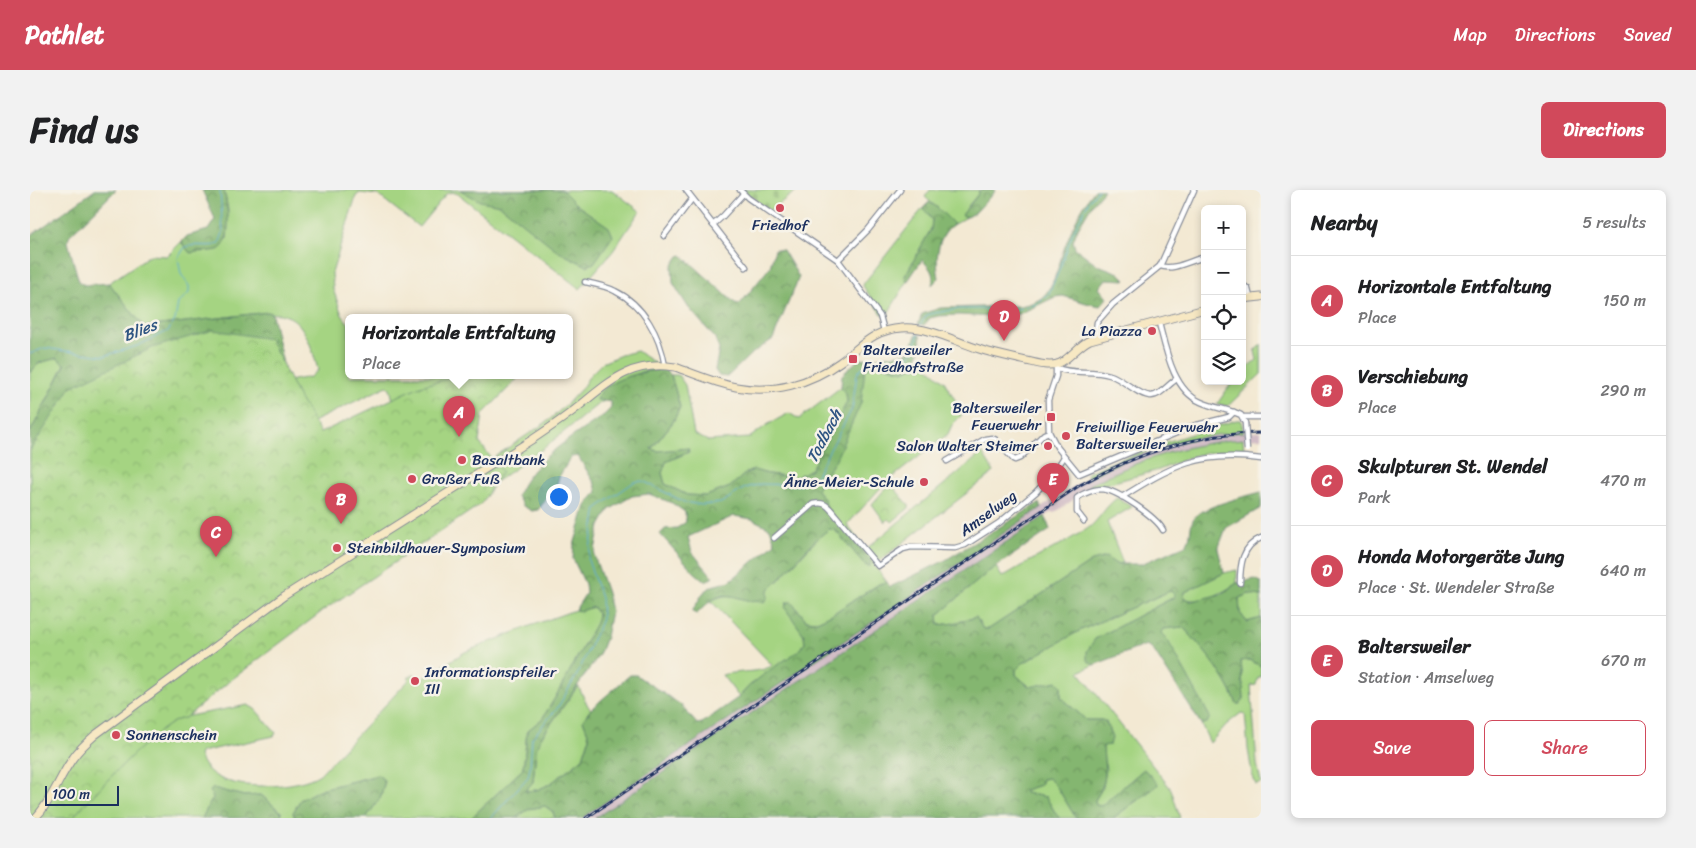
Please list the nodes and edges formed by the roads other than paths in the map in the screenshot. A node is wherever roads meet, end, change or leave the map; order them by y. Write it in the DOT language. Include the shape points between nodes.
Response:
graph roads {
  1 [pos="686,190"];
  2 [pos="892,190"];
  3 [pos="900,190"];
  4 [pos="1194,190"];
  5 [pos="741,192"];
  6 [pos="896,195"];
  7 [pos="692,199"];
  8 [pos="713,225"];
  9 [pos="664,236"];
  10 [pos="1201,258"];
  11 [pos="838,260"];
  12 [pos="1160,266"];
  13 [pos="746,267"];
  14 [pos="585,282"];
  15 [pos="1246,287"];
  16 [pos="1250,297"];
  17 [pos="1261,297"];
  18 [pos="1246,298"];
  19 [pos="1201,311"];
  20 [pos="1159,322"];
  21 [pos="884,331"];
  22 [pos="1095,338"];
  23 [pos="665,366"];
  24 [pos="1056,366"];
  25 [pos="1177,379"];
  26 [pos="1234,412"];
  27 [pos="1261,417"];
  28 [pos="1245,420"];
  29 [pos="1049,432"];
  30 [pos="1064,457"];
  31 [pos="1248,457"];
  32 [pos="1261,459"];
  33 [pos="947,461"];
  34 [pos="1122,497"];
  35 [pos="1084,521"];
  36 [pos="1163,530"];
  37 [pos="774,538"];
  38 [pos="1261,538"];
  39 [pos="1240,583"];
  40 [pos="35,818"];
  1 -- 7 [label="street"];
  2 -- 6 [label="street"];
  3 -- 6 [label="street"];
  4 -- 12 [label="street"];
  5 -- 8 [label="street" via="724,216"];
  5 -- 11 [label="street"];
  6 -- 11 [label="street"];
  7 -- 8 [label="street"];
  7 -- 9 [label="street"];
  8 -- 13 [label="street"];
  10 -- 12 [label="street" via="1176,266"];
  11 -- 21 [label="street" via="880,316"];
  12 -- 22 [label="street" via="1113,304 1097,322"];
  14 -- 23 [label="street" via="617,291 641,312 659,339"];
  15 -- 16 [label="street"];
  16 -- 17 [label="main road"];
  16 -- 18 [label="main road"];
  19 -- 20 [label="main road"];
  20 -- 22 [label="main road"];
  20 -- 25 [label="street"];
  21 -- 23 [label="main road" via="872,336 827,372 781,388 737,387"];
  21 -- 24 [label="main road" via="924,330 993,353"];
  22 -- 24 [label="main road" via="1083,343"];
  23 -- 40 [label="main road" via="629,371 610,380 559,421 284,596 86,743 72,759"];
  24 -- 25 [label="street" via="1069,372 1110,375 1149,396 1159,393"];
  24 -- 29 [label="street" via="1048,400"];
  25 -- 26 [label="street" via="1181,387 1199,401"];
  26 -- 28 [label="street"];
  26 -- 30 [label="street" via="1229,417 1193,426 1079,474"];
  27 -- 28 [label="street"];
  28 -- 31 [label="street, bridge"];
  29 -- 30 [label="street"];
  29 -- 33 [label="street" via="1016,460 992,438"];
  30 -- 37 [label="street, Amselweg" via="1036,492 999,523 960,547 911,547 897,552 878,566 825,503 819,502"];
  31 -- 32 [label="street"];
  31 -- 34 [label="street" via="1229,456 1183,464"];
  34 -- 35 [label="street" via="1102,489 1079,496 1077,512"];
  34 -- 36 [label="street" via="1156,521"];
  38 -- 39 [label="street" via="1252,542 1246,551 1241,562"];
}
